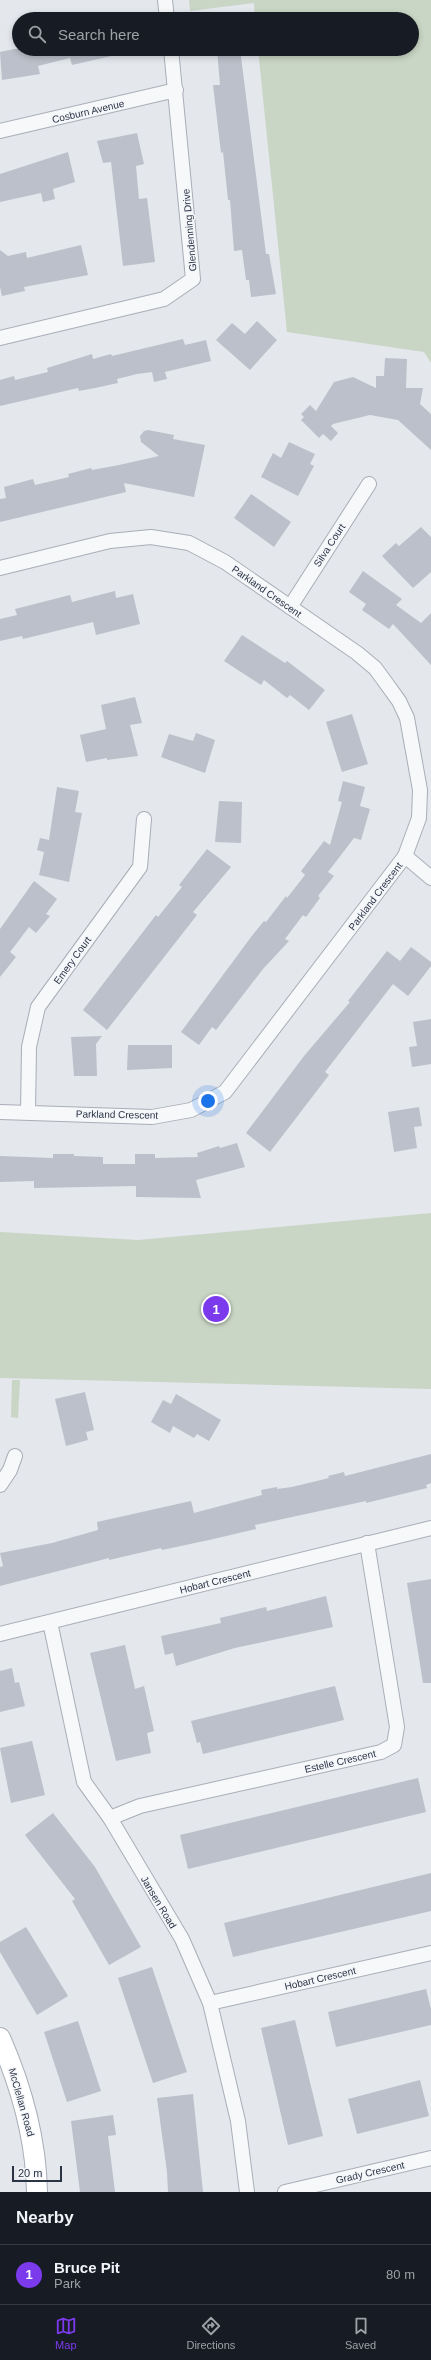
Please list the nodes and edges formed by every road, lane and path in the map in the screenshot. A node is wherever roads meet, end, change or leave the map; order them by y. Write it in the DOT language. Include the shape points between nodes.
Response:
graph roads {
  1 [pos="165,0"];
  2 [pos="166,12"];
  3 [pos="172,56"];
  4 [pos="176,90"];
  5 [pos="0,131"];
  6 [pos="0,338"];
  7 [pos="369,484"];
  8 [pos="0,568"];
  9 [pos="290,607"];
  10 [pos="144,820"];
  11 [pos="405,856"];
  12 [pos="431,878"];
  13 [pos="0,1112"];
  14 [pos="28,1112"];
  15 [pos="15,1456"];
  16 [pos="0,1485"];
  17 [pos="431,1528"];
  18 [pos="367,1543"];
  19 [pos="50,1622"];
  20 [pos="0,1634"];
  21 [pos="110,1818"];
  22 [pos="431,1952"];
  23 [pos="210,2003"];
  24 [pos="0,2038"];
  25 [pos="431,2158"];
  26 [pos="37,2192"];
  27 [pos="247,2192"];
  28 [pos="285,2192"];
  1 -- 2 [label="street"];
  3 -- 4 [label="street, Glendenning Drive"];
  4 -- 5 [label="street, Cosburn Avenue"];
  4 -- 6 [label="street, Glendenning Drive" via="193,279 164,299"];
  7 -- 9 [label="street, Silva Court"];
  8 -- 9 [label="street, Parkland Crescent" via="110,541 151,537 189,543 225,562"];
  9 -- 11 [label="street, Parkland Crescent" via="375,668 399,701 407,718 420,790 419,818"];
  10 -- 14 [label="street, Emery Court" via="140,867 38,1007 29,1046"];
  11 -- 12 [label="street"];
  11 -- 14 [label="street, Parkland Crescent" via="225,1092 191,1110 152,1117"];
  13 -- 14 [label="street, Parkland Crescent"];
  15 -- 16 [label="street"];
  17 -- 18 [label="street, Hobart Crescent"];
  18 -- 19 [label="street, Hobart Crescent"];
  18 -- 21 [label="street, Estelle Crescent" via="397,1727 394,1745 381,1752 140,1806"];
  19 -- 20 [label="street, Hobart Crescent"];
  19 -- 21 [label="street, Jansen Road" via="84,1782"];
  21 -- 23 [label="street, Jansen Road" via="182,1939"];
  22 -- 23 [label="street, Hobart Crescent"];
  23 -- 27 [label="street, Jansen Road" via="238,2121"];
  24 -- 26 [label="street, McClellan Road" via="11,2062 30,2123"];
  25 -- 28 [label="street, Grady Crescent"];
}
